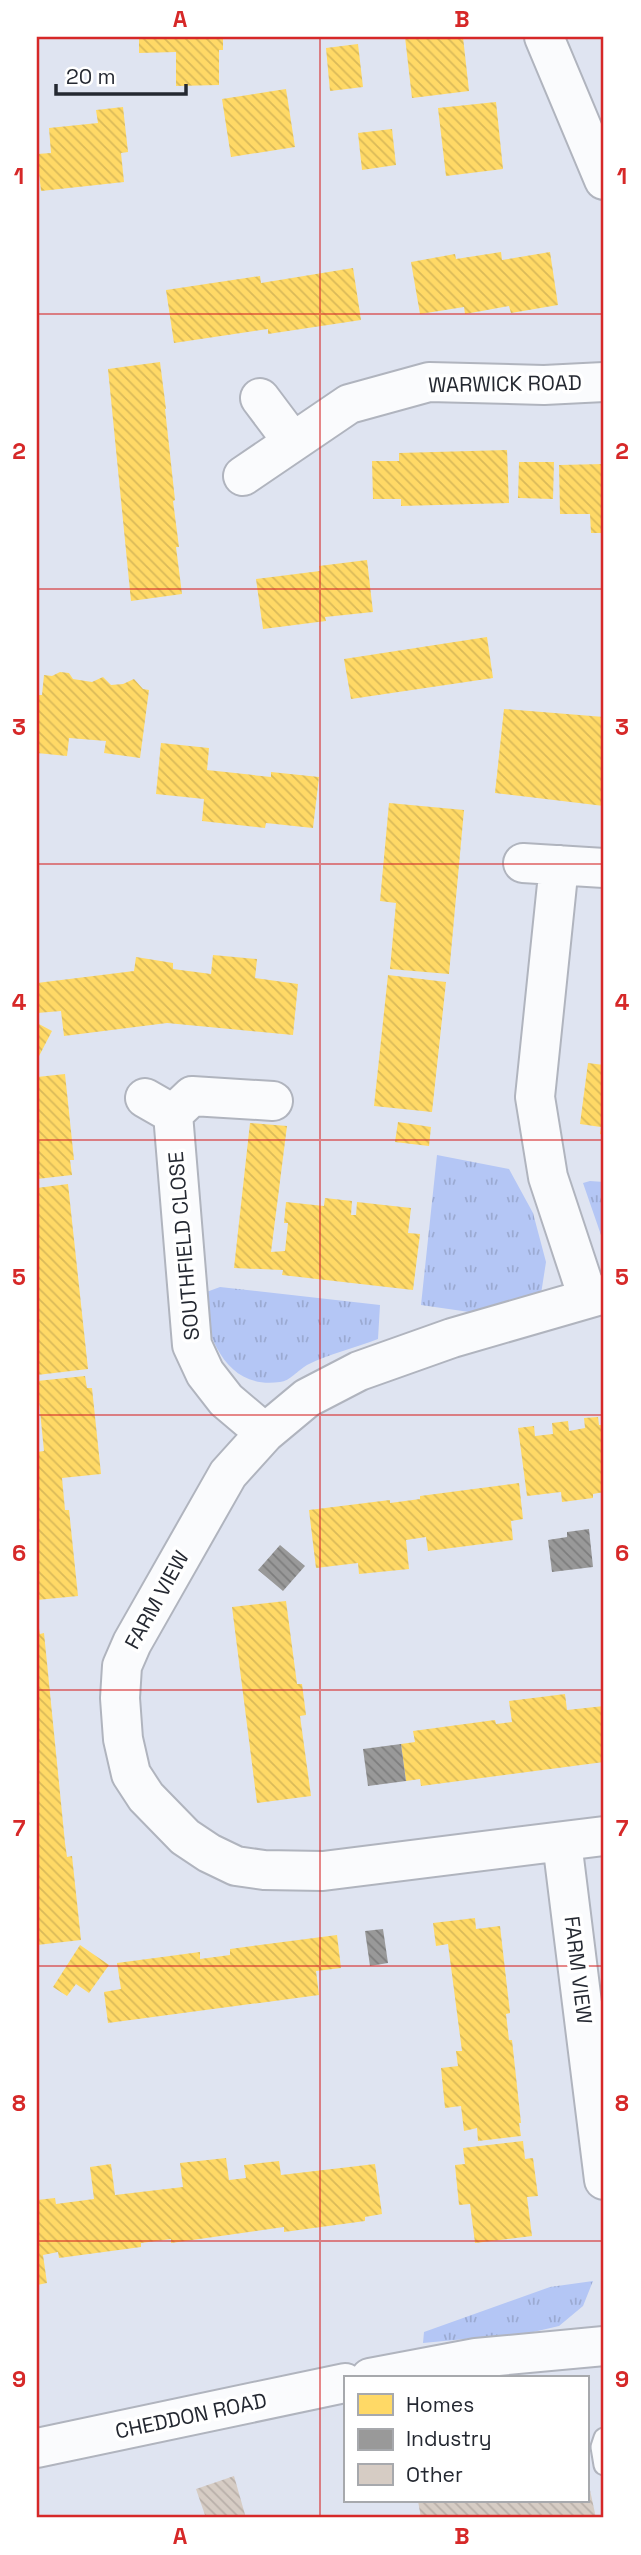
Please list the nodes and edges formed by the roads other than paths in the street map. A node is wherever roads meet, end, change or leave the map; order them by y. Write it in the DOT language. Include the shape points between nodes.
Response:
graph roads {
  1 [pos="544,37"];
  2 [pos="604,180"];
  3 [pos="604,382"];
  4 [pos="260,398"];
  5 [pos="293,442"];
  6 [pos="243,476"];
  7 [pos="604,868"];
  8 [pos="273,1101"];
  9 [pos="596,1296"];
  10 [pos="265,1433"];
  11 [pos="604,1836"];
  12 [pos="562,1842"];
  13 [pos="604,2180"];
  14 [pos="604,2346"];
  15 [pos="381,2376"];
  16 [pos="344,2383"];
  17 [pos="604,2438"];
  18 [pos="37,2448"];
  19 [pos="604,2465"];
  1 -- 2 [label="street"];
  3 -- 5 [label="street, WARWICK ROAD" via="429,382 349,404"];
  4 -- 5 [label="street"];
  5 -- 6 [label="street, WARWICK ROAD"];
  7 -- 9 [label="street" via="541,864 535,1097 548,1177"];
  8 -- 10 [label="street, SOUTHFIELD CLOSE" via="192,1096 159,1106 192,1345 205,1373 226,1400"];
  9 -- 10 [label="street, FARM VIEW" via="359,1371 307,1398"];
  10 -- 12 [label="street, FARM VIEW" via="228,1474 122,1666 123,1739 131,1774 146,1797 185,1837 209,1853 236,1866 264,1870 323,1871"];
  11 -- 12 [label="street, FARM VIEW"];
  12 -- 13 [label="street, FARM VIEW"];
  14 -- 15 [label="street" via="476,2358"];
  16 -- 18 [label="street, CHEDDON ROAD"];
  17 -- 19 [label="lane"];
}
